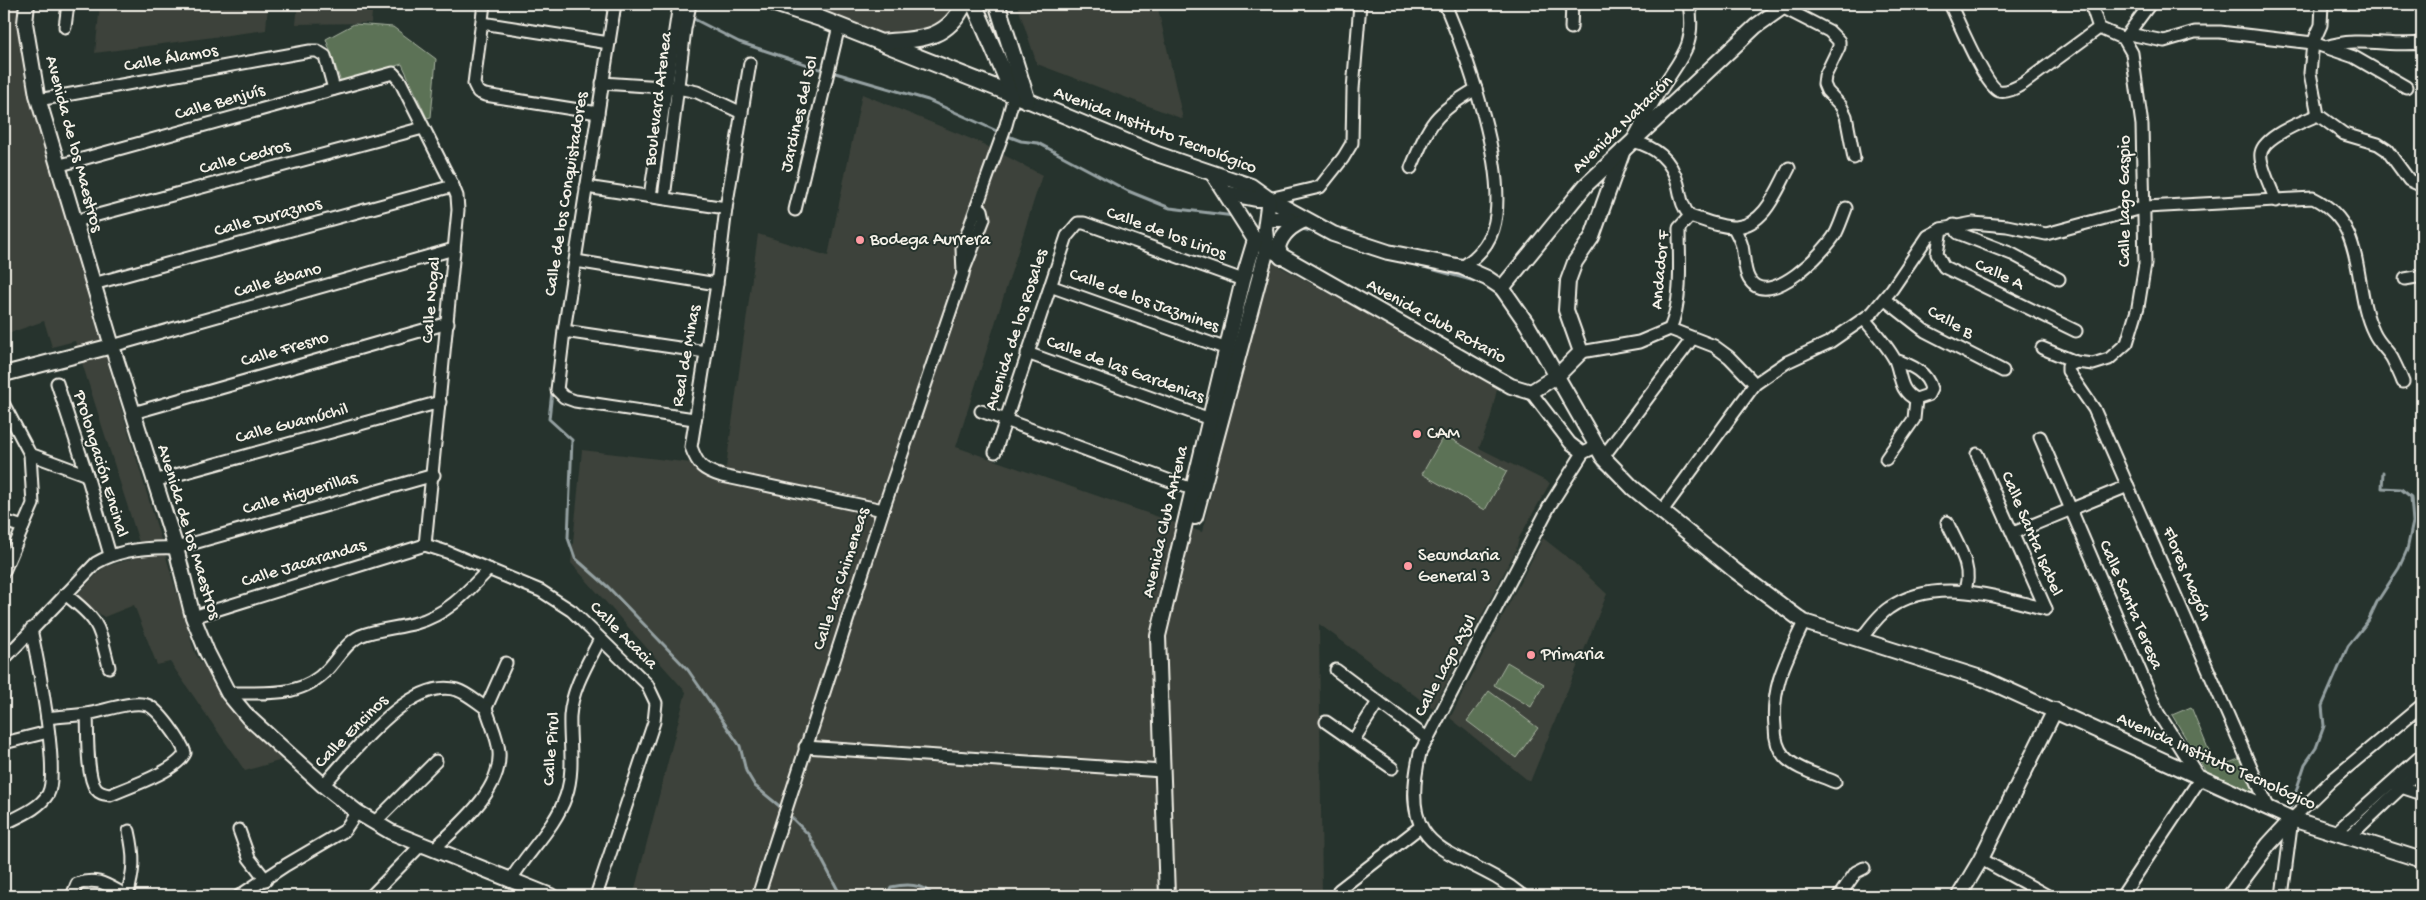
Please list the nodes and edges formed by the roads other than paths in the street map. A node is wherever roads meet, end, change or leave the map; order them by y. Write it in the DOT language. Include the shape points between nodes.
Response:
graph roads {
  1 [pos="27,4"];
  2 [pos="68,4"];
  3 [pos="484,4"];
  4 [pos="615,4"];
  5 [pos="776,4"];
  6 [pos="964,4"];
  7 [pos="974,4"];
  8 [pos="997,4"];
  9 [pos="1360,4"];
  10 [pos="1445,4"];
  11 [pos="1572,4"];
  12 [pos="1689,4"];
  13 [pos="1950,4"];
  14 [pos="2091,4"];
  15 [pos="2150,4"];
  16 [pos="2322,4"];
  17 [pos="684,6"];
  18 [pos="1784,6"];
  19 [pos="482,23"];
  20 [pos="839,26"];
  21 [pos="65,27"];
  22 [pos="1571,28"];
  23 [pos="2099,28"];
  24 [pos="2126,36"];
  25 [pos="880,42"];
  26 [pos="2422,42"];
  27 [pos="609,43"];
  28 [pos="2313,43"];
  29 [pos="2326,47"];
  30 [pos="750,63"];
  31 [pos="393,73"];
  32 [pos="602,83"];
  33 [pos="2406,87"];
  34 [pos="672,88"];
  35 [pos="334,89"];
  36 [pos="1476,89"];
  37 [pos="1020,98"];
  38 [pos="38,100"];
  39 [pos="598,113"];
  40 [pos="742,113"];
  41 [pos="2318,115"];
  42 [pos="423,128"];
  43 [pos="1628,146"];
  44 [pos="1854,158"];
  45 [pos="57,166"];
  46 [pos="1411,168"];
  47 [pos="1789,168"];
  48 [pos="1214,174"];
  49 [pos="453,186"];
  50 [pos="2422,186"];
  51 [pos="586,187"];
  52 [pos="1226,192"];
  53 [pos="650,196"];
  54 [pos="664,198"];
  55 [pos="1269,199"];
  56 [pos="2276,201"];
  57 [pos="2146,207"];
  58 [pos="726,208"];
  59 [pos="1846,208"];
  60 [pos="795,210"];
  61 [pos="1690,216"];
  62 [pos="75,221"];
  63 [pos="1078,222"];
  64 [pos="1301,222"];
  65 [pos="1266,224"];
  66 [pos="1954,225"];
  67 [pos="1734,228"];
  68 [pos="1940,228"];
  69 [pos="1256,240"];
  70 [pos="454,249"];
  71 [pos="1267,249"];
  72 [pos="1281,257"];
  73 [pos="576,261"];
  74 [pos="1462,267"];
  75 [pos="2422,276"];
  76 [pos="2405,279"];
  77 [pos="1243,280"];
  78 [pos="2059,280"];
  79 [pos="93,284"];
  80 [pos="717,284"];
  81 [pos="1050,286"];
  82 [pos="1502,288"];
  83 [pos="1884,299"];
  84 [pos="1864,319"];
  85 [pos="448,323"];
  86 [pos="1670,329"];
  87 [pos="564,330"];
  88 [pos="2076,331"];
  89 [pos="1692,339"];
  90 [pos="112,346"];
  91 [pos="2042,348"];
  92 [pos="1227,349"];
  93 [pos="706,352"];
  94 [pos="1580,352"];
  95 [pos="1028,353"];
  96 [pos="1895,360"];
  97 [pos="2076,362"];
  98 [pos="2003,371"];
  99 [pos="4,374"];
  100 [pos="1558,376"];
  101 [pos="2403,382"];
  102 [pos="57,383"];
  103 [pos="1755,384"];
  104 [pos="1531,392"];
  105 [pos="1916,399"];
  106 [pos="440,402"];
  107 [pos="4,405"];
  108 [pos="982,411"];
  109 [pos="132,413"];
  110 [pos="694,419"];
  111 [pos="1006,419"];
  112 [pos="1210,419"];
  113 [pos="2040,437"];
  114 [pos="995,452"];
  115 [pos="1600,452"];
  116 [pos="1583,453"];
  117 [pos="30,454"];
  118 [pos="1977,454"];
  119 [pos="1886,459"];
  120 [pos="87,475"];
  121 [pos="434,475"];
  122 [pos="154,480"];
  123 [pos="2128,486"];
  124 [pos="1192,489"];
  125 [pos="2070,509"];
  126 [pos="883,510"];
  127 [pos="1662,511"];
  128 [pos="4,521"];
  129 [pos="1947,522"];
  130 [pos="23,526"];
  131 [pos="2013,533"];
  132 [pos="425,545"];
  133 [pos="176,548"];
  134 [pos="110,555"];
  135 [pos="489,569"];
  136 [pos="4,571"];
  137 [pos="1964,591"];
  138 [pos="65,594"];
  139 [pos="194,617"];
  140 [pos="1804,622"];
  141 [pos="31,629"];
  142 [pos="600,638"];
  143 [pos="1861,639"];
  144 [pos="4,659"];
  145 [pos="506,663"];
  146 [pos="109,668"];
  147 [pos="1336,670"];
  148 [pos="228,693"];
  149 [pos="1378,702"];
  150 [pos="2422,705"];
  151 [pos="486,708"];
  152 [pos="2055,710"];
  153 [pos="87,714"];
  154 [pos="47,718"];
  155 [pos="1326,722"];
  156 [pos="48,732"];
  157 [pos="1428,739"];
  158 [pos="1353,741"];
  159 [pos="4,744"];
  160 [pos="805,747"];
  161 [pos="2422,755"];
  162 [pos="436,761"];
  163 [pos="1392,768"];
  164 [pos="2422,768"];
  165 [pos="1162,771"];
  166 [pos="2200,779"];
  167 [pos="1835,782"];
  168 [pos="323,785"];
  169 [pos="2396,785"];
  170 [pos="2422,794"];
  171 [pos="2269,809"];
  172 [pos="357,812"];
  173 [pos="2292,819"];
  174 [pos="375,822"];
  175 [pos="4,824"];
  176 [pos="1420,827"];
  177 [pos="239,830"];
  178 [pos="129,831"];
  179 [pos="2336,832"];
  180 [pos="2350,836"];
  181 [pos="422,844"];
  182 [pos="435,848"];
  183 [pos="1981,859"];
  184 [pos="2422,860"];
  185 [pos="1864,868"];
  186 [pos="266,880"];
  187 [pos="510,881"];
  188 [pos="1339,890"];
  189 [pos="72,896"];
  190 [pos="127,896"];
  191 [pos="238,896"];
  192 [pos="371,896"];
  193 [pos="551,896"];
  194 [pos="596,896"];
  195 [pos="758,896"];
  196 [pos="1167,896"];
  197 [pos="1172,896"];
  198 [pos="1523,896"];
  199 [pos="1839,896"];
  200 [pos="1959,896"];
  201 [pos="2048,896"];
  202 [pos="2122,896"];
  203 [pos="2230,896"];
  204 [pos="2282,896"];
  1 -- 38 [label="street, Avenida de los Maestros" via="28,51"];
  2 -- 21 [label="street"];
  3 -- 19 [label="street"];
  4 -- 27 [label="street, Calle de los Conquistadores"];
  5 -- 20 [label="main road"];
  6 -- 25 [label="main road" via="957,19 936,35"];
  7 -- 37 [label="main road"];
  8 -- 37 [label="main road"];
  9 -- 55 [label="street" via="1352,143 1320,187"];
  10 -- 36 [label="street"];
  11 -- 22 [label="street"];
  12 -- 43 [label="street" via="1690,39 1682,60 1660,90"];
  13 -- 23 [label="street" via="1992,87 2000,91 2012,90 2024,83"];
  14 -- 23 [label="street"];
  15 -- 24 [label="street"];
  16 -- 28 [label="street" via="2321,25"];
  17 -- 34 [label="street, Boulevard Atenea"];
  18 -- 43 [label="street, Avenida Natación" via="1756,26"];
  18 -- 44 [label="street" via="1829,31 1839,42 1840,48 1824,84 1842,106"];
  19 -- 27 [label="street"];
  19 -- 39 [label="street" via="474,84 481,94"];
  20 -- 25 [label="main road"];
  20 -- 60 [label="street, Jardines del Sol"];
  23 -- 24 [label="street"];
  24 -- 28 [label="street" via="2164,41 2195,32 2220,32"];
  24 -- 57 [label="street, Calle Lago Gaspio" via="2138,92"];
  25 -- 37 [label="main road"];
  26 -- 29 [label="street" via="2342,41"];
  27 -- 32 [label="street, Calle de los Conquistadores"];
  28 -- 29 [label="street"];
  28 -- 41 [label="street" via="2310,74"];
  29 -- 33 [label="street" via="2354,57"];
  30 -- 40 [label="street, Real de Minas"];
  31 -- 35 [label="street, Calle Benjuís"];
  31 -- 42 [label="street, Calle Nogal"];
  32 -- 34 [label="street"];
  32 -- 39 [label="street, Calle de los Conquistadores"];
  34 -- 40 [label="street" via="703,94"];
  34 -- 53 [label="street, Boulevard Atenea"];
  34 -- 54 [label="street, Boulevard Atenea"];
  35 -- 38 [label="street, Calle Álamos" via="324,56 310,51"];
  35 -- 45 [label="street, Calle Benjuís"];
  36 -- 46 [label="street" via="1439,113 1430,125"];
  36 -- 74 [label="street" via="1489,140 1496,184 1496,211 1493,230 1484,247 1476,258"];
  37 -- 48 [label="street, Avenida Instituto Tecnológico"];
  37 -- 126 [label="street, Calle Las Chimeneas" via="1006,125 962,248 963,274"];
  38 -- 45 [label="street, Avenida de los Maestros"];
  39 -- 51 [label="street, Calle de los Conquistadores"];
  40 -- 58 [label="street, Real de Minas"];
  41 -- 50 [label="street" via="2344,134 2382,147 2409,180"];
  41 -- 56 [label="street" via="2278,134 2266,142 2261,152 2261,161"];
  42 -- 49 [label="street, Calle Nogal"];
  42 -- 62 [label="street, Calle Cedros"];
  43 -- 61 [label="street" via="1646,144 1662,154 1674,172 1682,204"];
  43 -- 82 [label="street, Avenida Natación" via="1586,185"];
  43 -- 94 [label="street" via="1592,237 1575,262 1568,281 1566,310"];
  45 -- 62 [label="street, Avenida de los Maestros"];
  47 -- 67 [label="street" via="1766,211 1744,226"];
  48 -- 52 [label="street"];
  48 -- 55 [label="street, Avenida Instituto Tecnológico" via="1251,186"];
  49 -- 70 [label="street, Calle Nogal" via="458,210"];
  49 -- 79 [label="street, Calle Duraznos"];
  51 -- 53 [label="street"];
  51 -- 73 [label="street, Calle de los Conquistadores"];
  52 -- 55 [label="street"];
  52 -- 69 [label="street"];
  53 -- 54 [label="street"];
  54 -- 58 [label="street"];
  55 -- 64 [label="street, Avenida Instituto Tecnológico"];
  55 -- 65 [label="street, Avenida Club Antena"];
  56 -- 57 [label="street"];
  56 -- 101 [label="street" via="2313,198 2324,204 2346,229 2374,333"];
  57 -- 66 [label="street" via="2046,234 2007,226"];
  57 -- 97 [label="street, Calle Lago Gaspio" via="2145,264 2128,344 2109,359 2093,364"];
  58 -- 80 [label="street, Real de Minas"];
  59 -- 67 [label="street" via="1836,233 1826,247 1784,284 1770,289 1759,288 1749,280"];
  61 -- 67 [label="street"];
  61 -- 86 [label="street, Andador F" via="1679,228 1678,302"];
  62 -- 79 [label="street, Avenida de los Maestros"];
  63 -- 77 [label="street, Calle de los Lirios"];
  63 -- 81 [label="street, Avenida de los Rosales" via="1067,236"];
  64 -- 65 [label="street" via="1288,219"];
  64 -- 72 [label="street" via="1286,232 1279,242"];
  64 -- 74 [label="street" via="1362,245"];
  65 -- 69 [label="street, Avenida Club Antena"];
  65 -- 71 [label="street, Avenida Club Antena"];
  66 -- 68 [label="street"];
  66 -- 78 [label="street" via="1958,232 2012,254"];
  68 -- 83 [label="street" via="1928,236"];
  68 -- 88 [label="street, Calle A" via="1937,254 1944,267"];
  69 -- 71 [label="street, Avenida Club Rotario"];
  69 -- 77 [label="street, Avenida Club Antena"];
  70 -- 85 [label="street, Calle Nogal"];
  70 -- 90 [label="street, Calle Ébano"];
  71 -- 72 [label="street, Avenida Club Rotario"];
  71 -- 197 [label="street, Avenida Club Antena" via="1164,637"];
  72 -- 104 [label="street, Avenida Club Rotario" via="1511,386"];
  73 -- 80 [label="street"];
  73 -- 87 [label="street, Calle de los Conquistadores"];
  74 -- 82 [label="street"];
  75 -- 76 [label="street"];
  77 -- 92 [label="street, Avenida Club Antena"];
  79 -- 90 [label="street, Avenida de los Maestros"];
  80 -- 93 [label="street, Real de Minas"];
  81 -- 92 [label="street, Calle de los Jazmines"];
  81 -- 95 [label="street, Avenida de los Rosales"];
  82 -- 100 [label="street"];
  83 -- 84 [label="street"];
  83 -- 98 [label="street, Calle B" via="1925,331"];
  84 -- 96 [label="street"];
  84 -- 103 [label="street" via="1830,342 1787,362"];
  85 -- 106 [label="street, Calle Nogal"];
  85 -- 109 [label="street, Calle Fresno"];
  86 -- 89 [label="street"];
  86 -- 94 [label="street" via="1639,342"];
  87 -- 93 [label="street"];
  87 -- 110 [label="street, Calle de los Conquistadores" via="557,390 564,397"];
  89 -- 103 [label="street" via="1714,346"];
  89 -- 115 [label="street"];
  90 -- 99 [label="street"];
  90 -- 109 [label="street, Avenida de los Maestros"];
  91 -- 97 [label="street, Calle Lago Gaspio"];
  92 -- 112 [label="street, Avenida Club Antena"];
  93 -- 110 [label="street, Real de Minas"];
  94 -- 100 [label="street"];
  95 -- 111 [label="street, Avenida de los Rosales"];
  95 -- 112 [label="street, Calle de las Gardenias"];
  96 -- 105 [label="street" via="1901,383"];
  96 -- 105 [label="street" via="1922,373 1930,382 1928,395"];
  97 -- 123 [label="street, Flores Magón" via="2068,366 2068,371 2094,409"];
  100 -- 104 [label="street"];
  100 -- 115 [label="street"];
  102 -- 120 [label="street, Prolongación Encinal"];
  103 -- 127 [label="street"];
  104 -- 116 [label="street" via="1570,444"];
  105 -- 119 [label="street" via="1914,419"];
  106 -- 121 [label="street, Calle Nogal"];
  106 -- 122 [label="street, Calle Guamúchil"];
  107 -- 117 [label="street"];
  108 -- 111 [label="street"];
  109 -- 122 [label="street, Avenida de los Maestros"];
  110 -- 126 [label="street, Real de Minas" via="691,446 696,461 706,471"];
  111 -- 114 [label="street, Avenida de los Rosales"];
  111 -- 124 [label="street"];
  112 -- 124 [label="street, Avenida Club Antena"];
  113 -- 125 [label="street, Calle Santa Teresa"];
  115 -- 116 [label="street"];
  115 -- 127 [label="street" via="1633,488"];
  116 -- 157 [label="street, Calle Lago Azul" via="1550,505"];
  117 -- 120 [label="street"];
  117 -- 130 [label="street" via="33,504"];
  118 -- 131 [label="street, Calle Santa Isabel"];
  120 -- 134 [label="street, Prolongación Encinal"];
  121 -- 132 [label="street, Calle Nogal"];
  121 -- 133 [label="street, Calle Higuerillas"];
  122 -- 133 [label="street, Avenida de los Maestros"];
  123 -- 125 [label="street"];
  123 -- 171 [label="street, Flores Magón"];
  124 -- 165 [label="street, Avenida Club Antena" via="1158,636"];
  125 -- 131 [label="street"];
  125 -- 166 [label="street, Calle Santa Teresa" via="2158,713"];
  126 -- 160 [label="street, Calle Las Chimeneas"];
  127 -- 140 [label="street"];
  128 -- 130 [label="street"];
  129 -- 137 [label="street" via="1968,570"];
  130 -- 136 [label="street"];
  131 -- 137 [label="street, Calle Santa Isabel" via="2046,609"];
  132 -- 135 [label="street, Calle Acacia"];
  132 -- 139 [label="street, Calle Jacarandas"];
  133 -- 134 [label="street, Calle Higuerillas"];
  133 -- 139 [label="street, Avenida de los Maestros"];
  134 -- 138 [label="street" via="96,563"];
  135 -- 142 [label="street, Calle Acacia" via="540,591 572,611"];
  135 -- 148 [label="street" via="452,606 434,617 360,636 315,682 286,692"];
  137 -- 143 [label="street, Calle Santa Isabel" via="1930,593 1908,599 1889,608"];
  138 -- 141 [label="street"];
  138 -- 146 [label="street" via="97,623"];
  139 -- 148 [label="street, Avenida de los Maestros"];
  140 -- 143 [label="street, Avenida Instituto Tecnológico"];
  140 -- 167 [label="street" via="1779,675 1775,692 1775,735 1785,757"];
  141 -- 144 [label="street"];
  141 -- 154 [label="street"];
  142 -- 187 [label="street, Calle Pirul" via="575,690 570,715 571,777 567,795 557,817 522,860"];
  142 -- 194 [label="street, Calle Acacia" via="647,684 656,703 654,722"];
  143 -- 152 [label="street, Avenida Instituto Tecnológico" via="1958,669"];
  145 -- 151 [label="street"];
  147 -- 149 [label="street"];
  148 -- 168 [label="street, Avenida de los Maestros" via="248,717"];
  149 -- 157 [label="street"];
  149 -- 158 [label="street"];
  150 -- 173 [label="street" via="2332,780"];
  151 -- 168 [label="street, Calle Encinos" via="457,690 431,690 411,699 387,717"];
  151 -- 182 [label="street" via="499,751 499,768 493,785"];
  152 -- 166 [label="street, Avenida Instituto Tecnológico"];
  152 -- 183 [label="street"];
  153 -- 153 [label="street" via="147,705 178,738 185,753 176,764 110,795 102,794 95,788 92,777"];
  153 -- 154 [label="street"];
  154 -- 156 [label="street"];
  155 -- 158 [label="street"];
  156 -- 159 [label="street"];
  156 -- 175 [label="street" via="49,792 32,810"];
  157 -- 176 [label="street, Calle Lago Azul" via="1420,753 1414,781"];
  158 -- 163 [label="street"];
  160 -- 165 [label="street"];
  160 -- 195 [label="street, Calle Las Chimeneas"];
  161 -- 169 [label="street"];
  162 -- 174 [label="street"];
  164 -- 169 [label="street"];
  165 -- 196 [label="street, Avenida Club Antena"];
  166 -- 171 [label="street, Avenida Instituto Tecnológico"];
  166 -- 202 [label="street"];
  168 -- 172 [label="street, Avenida de los Maestros"];
  169 -- 170 [label="street"];
  169 -- 179 [label="street"];
  169 -- 180 [label="street"];
  171 -- 173 [label="street, Avenida Instituto Tecnológico"];
  172 -- 174 [label="street, Avenida de los Maestros"];
  172 -- 186 [label="street" via="344,831"];
  173 -- 179 [label="street, Avenida Instituto Tecnológico"];
  173 -- 203 [label="street"];
  173 -- 204 [label="street"];
  174 -- 181 [label="street, Avenida de los Maestros"];
  176 -- 188 [label="street"];
  176 -- 198 [label="street" via="1433,842"];
  177 -- 186 [label="street" via="249,858"];
  178 -- 190 [label="street" via="134,868"];
  179 -- 180 [label="street, Avenida Instituto Tecnológico"];
  180 -- 184 [label="street, Avenida Instituto Tecnológico"];
  181 -- 182 [label="street, Avenida de los Maestros"];
  181 -- 192 [label="street"];
  182 -- 187 [label="street, Avenida de los Maestros"];
  183 -- 200 [label="street"];
  183 -- 201 [label="street"];
  185 -- 199 [label="street" via="1856,872"];
  186 -- 191 [label="street"];
  187 -- 193 [label="street, Avenida de los Maestros"];
  189 -- 190 [label="street" via="77,884 90,879"];
}
